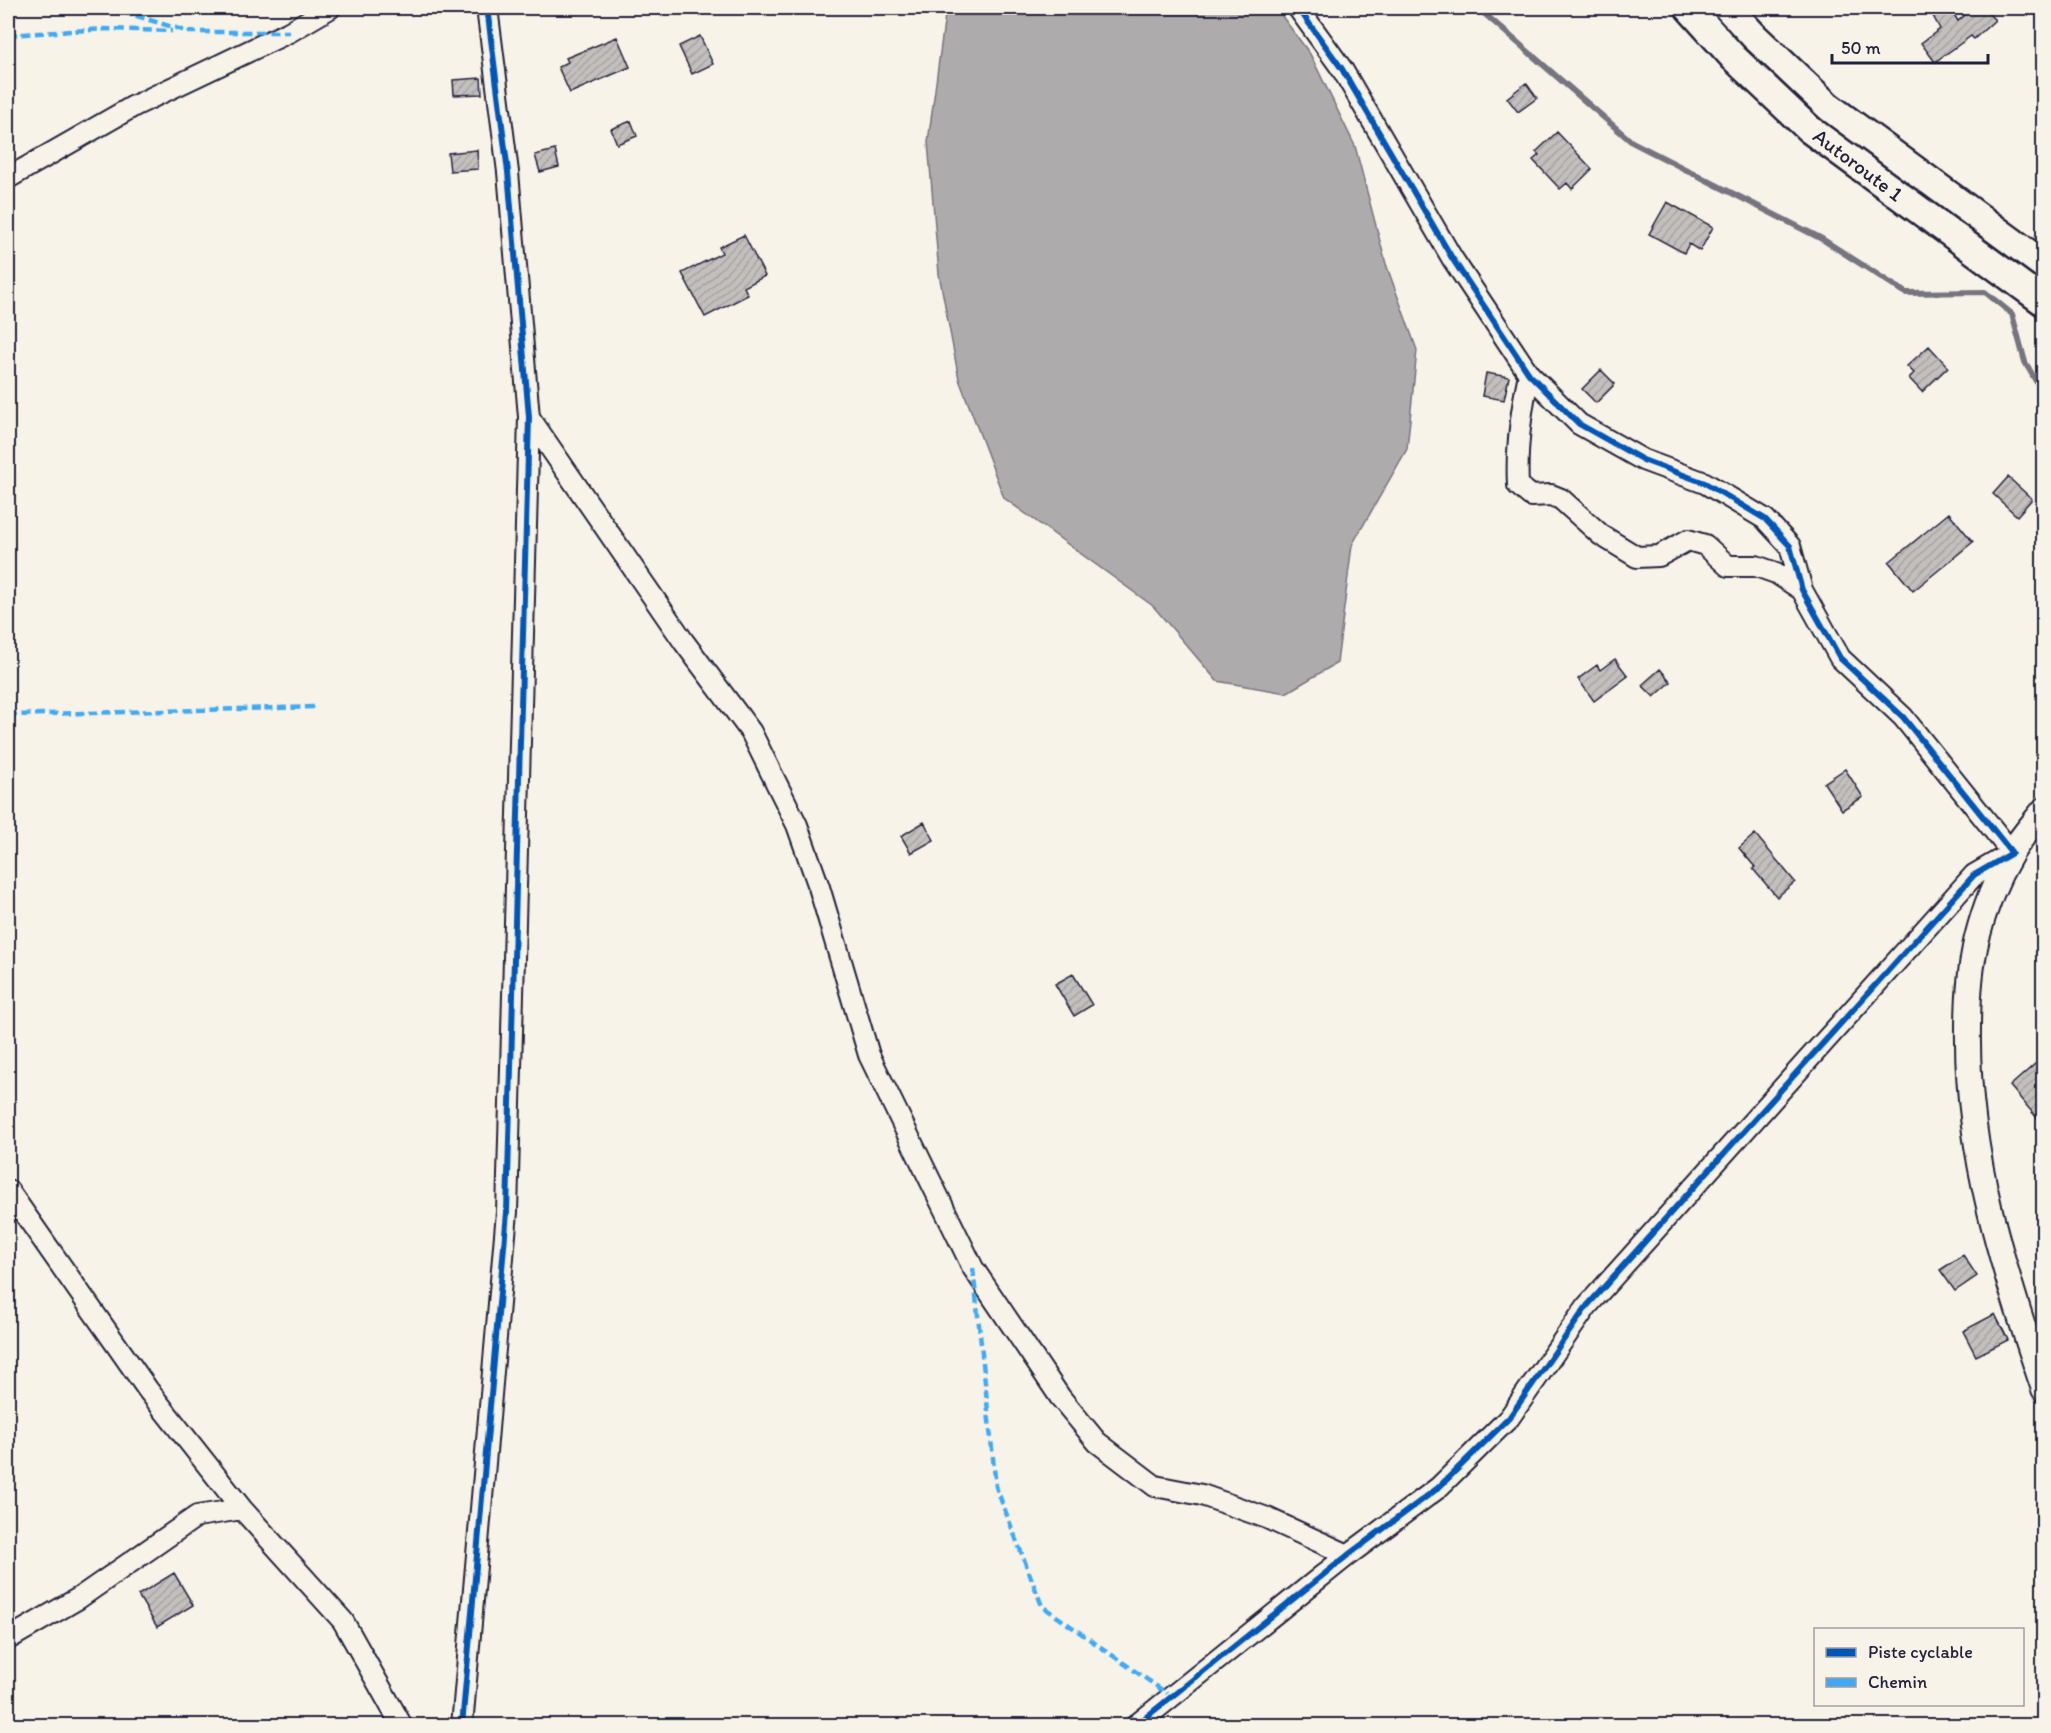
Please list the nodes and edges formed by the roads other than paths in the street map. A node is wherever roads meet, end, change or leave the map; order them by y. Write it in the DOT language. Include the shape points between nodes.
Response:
graph roads {
  1 [pos="330,8"];
  2 [pos="487,8"];
  3 [pos="1298,8"];
  4 [pos="1689,8"];
  5 [pos="1728,8"];
  6 [pos="8,178"];
  7 [pos="2043,265"];
  8 [pos="2043,302"];
  9 [pos="1528,374"];
  10 [pos="529,417"];
  11 [pos="1802,590"];
  12 [pos="2043,810"];
  13 [pos="2012,853"];
  14 [pos="8,1190"];
  15 [pos="2043,1389"];
  16 [pos="242,1509"];
  17 [pos="1348,1555"];
  18 [pos="8,1639"];
  19 [pos="402,1725"];
  20 [pos="462,1725"];
  21 [pos="1135,1725"];
  1 -- 6 [label="street" via="289,32 135,106"];
  2 -- 10 [label="street" via="508,172"];
  3 -- 9 [label="street" via="1342,69 1452,258"];
  4 -- 8 [label="main road, Autoroute 1" via="1734,58 1809,129"];
  5 -- 7 [label="main road, Autoroute 1" via="1828,107"];
  9 -- 11 [label="street" via="1579,424 1643,460 1706,483 1765,519 1790,546"];
  9 -- 11 [label="street" via="1516,462 1518,485 1531,496 1561,499 1601,535 1636,557 1659,556 1688,540 1705,545 1728,566 1756,566 1776,573"];
  10 -- 17 [label="street" via="751,732 797,825 869,1055 973,1268 1060,1397 1097,1442 1155,1486 1202,1495 1267,1518"];
  10 -- 20 [label="street" via="507,1212"];
  11 -- 13 [label="street" via="1840,658 1903,717"];
  12 -- 13 [label="street"];
  13 -- 15 [label="street" via="1977,938 1969,991 1968,1064 1979,1161 2010,1289"];
  13 -- 17 [label="street" via="1974,875 1587,1306 1509,1418 1438,1488"];
  14 -- 16 [label="street" via="148,1390"];
  16 -- 18 [label="street" via="197,1516 79,1598"];
  16 -- 19 [label="street" via="343,1621"];
  17 -- 21 [label="street"];
}
